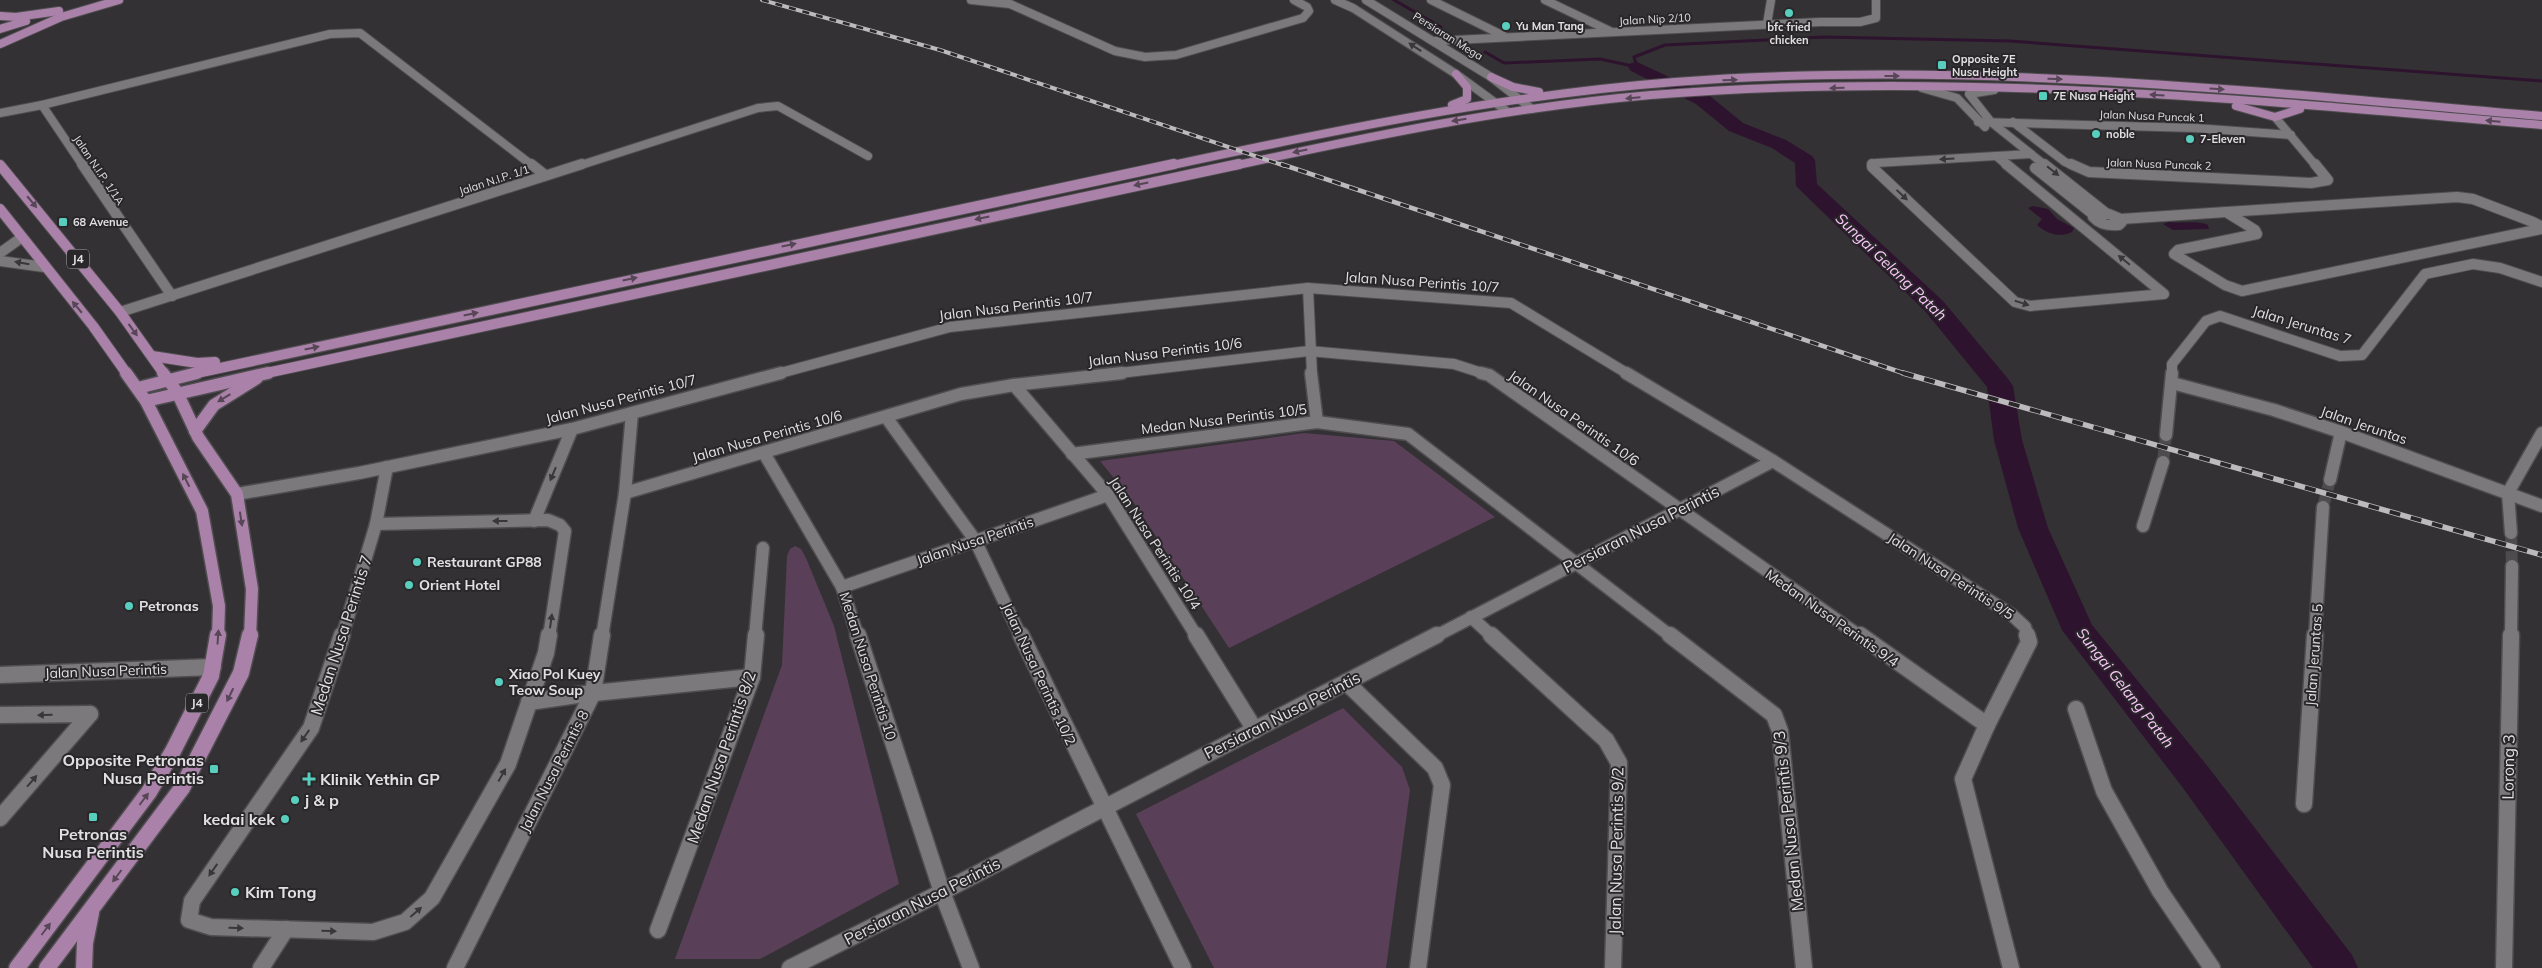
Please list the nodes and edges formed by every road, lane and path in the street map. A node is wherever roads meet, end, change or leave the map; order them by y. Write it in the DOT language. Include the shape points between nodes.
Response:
graph roads {
  1 [pos="97,0"];
  2 [pos="119,0"];
  3 [pos="972,0"];
  4 [pos="1294,0"];
  5 [pos="1335,0"];
  6 [pos="1366,0"];
  7 [pos="1431,0"];
  8 [pos="1545,0"];
  9 [pos="1771,0"];
  10 [pos="1876,0"];
  11 [pos="48,14"];
  12 [pos="0,16"];
  13 [pos="60,17"];
  14 [pos="1767,24"];
  15 [pos="0,29"];
  16 [pos="1612,32"];
  17 [pos="0,36"];
  18 [pos="1506,37"];
  19 [pos="1434,41"];
  20 [pos="0,44"];
  21 [pos="1456,74"];
  22 [pos="1491,77"];
  23 [pos="1921,88"];
  24 [pos="1592,89"];
  25 [pos="2004,89"];
  26 [pos="2196,97"];
  27 [pos="1520,99"];
  28 [pos="1497,102"];
  29 [pos="42,106"];
  30 [pos="2319,107"];
  31 [pos="1532,109"];
  32 [pos="1508,112"];
  33 [pos="0,114"];
  34 [pos="2542,116"];
  35 [pos="1406,117"];
  36 [pos="2275,117"];
  37 [pos="1978,122"];
  38 [pos="1991,122"];
  39 [pos="2013,122"];
  40 [pos="2542,125"];
  41 [pos="2290,135"];
  42 [pos="2018,154"];
  43 [pos="2031,154"];
  44 [pos="868,156"];
  45 [pos="1996,156"];
  46 [pos="0,165"];
  47 [pos="545,175"];
  48 [pos="0,209"];
  49 [pos="2226,212"];
  50 [pos="2107,214"];
  51 [pos="2094,215"];
  52 [pos="2121,219"];
  53 [pos="21,238"];
  54 [pos="0,253"];
  55 [pos="0,261"];
  56 [pos="44,267"];
  57 [pos="2542,282"];
  58 [pos="1308,288"];
  59 [pos="172,296"];
  60 [pos="120,312"];
  61 [pos="1309,351"];
  62 [pos="152,356"];
  63 [pos="265,358"];
  64 [pos="263,375"];
  65 [pos="167,379"];
  66 [pos="2172,383"];
  67 [pos="1014,385"];
  68 [pos="177,392"];
  69 [pos="142,395"];
  70 [pos="632,413"];
  71 [pos="886,417"];
  72 [pos="1317,422"];
  73 [pos="572,429"];
  74 [pos="195,431"];
  75 [pos="2341,432"];
  76 [pos="2542,433"];
  77 [pos="2166,435"];
  78 [pos="764,452"];
  79 [pos="1072,454"];
  80 [pos="1772,461"];
  81 [pos="2162,462"];
  82 [pos="387,467"];
  83 [pos="2330,480"];
  84 [pos="625,493"];
  85 [pos="2508,493"];
  86 [pos="237,494"];
  87 [pos="1108,495"];
  88 [pos="2324,506"];
  89 [pos="2542,506"];
  90 [pos="1678,510"];
  91 [pos="541,521"];
  92 [pos="376,524"];
  93 [pos="2143,526"];
  94 [pos="2511,533"];
  95 [pos="975,540"];
  96 [pos="763,548"];
  97 [pos="1576,563"];
  98 [pos="2512,566"];
  99 [pos="842,587"];
  100 [pos="1471,617"];
  101 [pos="213,667"];
  102 [pos="0,675"];
  103 [pos="752,677"];
  104 [pos="1346,682"];
  105 [pos="593,693"];
  106 [pos="529,702"];
  107 [pos="2076,709"];
  108 [pos="0,715"];
  109 [pos="1987,725"];
  110 [pos="1254,730"];
  111 [pos="2304,804"];
  112 [pos="1103,808"];
  113 [pos="0,818"];
  114 [pos="942,892"];
  115 [pos="91,910"];
  116 [pos="286,930"];
  117 [pos="658,930"];
  118 [pos="17,968"];
  119 [pos="47,968"];
  120 [pos="84,968"];
  121 [pos="261,968"];
  122 [pos="456,968"];
  123 [pos="790,968"];
  124 [pos="971,968"];
  125 [pos="1183,968"];
  126 [pos="1418,968"];
  127 [pos="1613,968"];
  128 [pos="1804,968"];
  129 [pos="2011,968"];
  130 [pos="2212,968"];
  131 [pos="2504,968"];
  1 -- 11 [label="main road"];
  2 -- 13 [label="main road"];
  3 -- 4 [label="street" via="1010,4 1115,51 1145,57 1176,55 1303,18 1309,11 1308,7"];
  21 -- 5 [label="street, Persiaran Mega, one-way" via="1353,8"];
  6 -- 19 [label="street, Persiaran Mega"];
  7 -- 18 [label="street"];
  8 -- 16 [label="street"];
  9 -- 14 [label="street"];
  10 -- 14 [label="street, Jalan Nip 2/10" via="1876,18 1860,22"];
  11 -- 12 [label="main road" via="16,18"];
  11 -- 15 [label="main road"];
  13 -- 17 [label="main road"];
  13 -- 20 [label="main road"];
  14 -- 16 [label="street, Jalan Nip 2/10"];
  16 -- 18 [label="street, Jalan Nip 2/10"];
  18 -- 19 [label="street, Jalan Nip 2/10"];
  19 -- 22 [label="street, Persiaran Mega"];
  21 -- 28 [label="street, Persiaran Mega"];
  21 -- 35 [label="main road" via="1467,87 1467,99"];
  22 -- 24 [label="main road" via="1537,92"];
  22 -- 27 [label="street, Persiaran Mega"];
  23 -- 25 [label="main road"];
  23 -- 31 [label="main road, one-way" via="1701,92"];
  23 -- 37 [label="street" via="1957,98"];
  24 -- 27 [label="main road"];
  24 -- 34 [label="main road, one-way" via="1681,81 1803,77 2029,78 2238,90"];
  26 -- 25 [label="main road, one-way"];
  25 -- 38 [label="street" via="1969,94"];
  26 -- 30 [label="main road"];
  26 -- 36 [label="main road"];
  27 -- 28 [label="main road"];
  27 -- 31 [label="street, Persiaran Mega"];
  28 -- 32 [label="street, Persiaran Mega"];
  28 -- 35 [label="main road"];
  29 -- 33 [label="street"];
  29 -- 47 [label="street" via="330,34 360,33"];
  29 -- 59 [label="street, Jalan N.I.P. 1/1A"];
  30 -- 36 [label="main road" via="2290,111"];
  40 -- 30 [label="main road, one-way"];
  31 -- 32 [label="main road"];
  32 -- 64 [label="main road, one-way" via="1417,127 1092,194"];
  63 -- 35 [label="main road, one-way"];
  36 -- 41 [label="street"];
  37 -- 38 [label="street, Jalan Nusa Puncak 1"];
  37 -- 42 [label="street"];
  38 -- 39 [label="street, Jalan Nusa Puncak 1"];
  38 -- 43 [label="street"];
  39 -- 41 [label="street, Jalan Nusa Puncak 1" via="2195,128"];
  39 -- 41 [label="street, Jalan Nusa Puncak 2" via="2065,162 2089,172 2328,180"];
  42 -- 43 [label="street"];
  42 -- 45 [label="street"];
  42 -- 51 [label="street"];
  43 -- 50 [label="street, one-way"];
  44 -- 47 [label="street, Jalan N.I.P. 1/1" via="778,106 768,106"];
  45 -- 45 [label="street, one-way" via="1876,163 1872,168 2015,302 2030,306 2164,294"];
  46 -- 60 [label="main road, J4, one-way"];
  47 -- 59 [label="street, Jalan N.I.P. 1/1"];
  48 -- 53 [label="main road, J4"];
  49 -- 49 [label="street" via="2257,234 2178,250 2174,254 2225,286 2242,291 2541,229 2533,222 2473,199 2457,197 2425,199 2428,206 2415,208 2395,201"];
  49 -- 52 [label="street"];
  50 -- 51 [label="street"];
  50 -- 52 [label="street"];
  51 -- 52 [label="street" via="2097,221 2106,225 2119,225"];
  53 -- 54 [label="street"];
  53 -- 56 [label="main road, J4"];
  56 -- 55 [label="street, one-way"];
  69 -- 56 [label="main road, J4, one-way" via="93,326"];
  57 -- 66 [label="street, Jalan Jeruntas 7" via="2500,268 2474,264 2425,274 2362,355 2356,357 2340,356 2220,316 2206,320 2172,364"];
  58 -- 61 [label="street"];
  58 -- 70 [label="street, Jalan Nusa Perintis 10/7" via="950,326"];
  58 -- 80 [label="street, Jalan Nusa Perintis 10/7" via="1511,303"];
  59 -- 60 [label="street, Jalan N.I.P. 1/1"];
  60 -- 62 [label="main road, J4, one-way"];
  61 -- 67 [label="street, Jalan Nusa Perintis 10/6"];
  61 -- 72 [label="street"];
  61 -- 90 [label="street, Jalan Nusa Perintis 10/6" via="1454,364 1489,375"];
  62 -- 63 [label="main road" via="197,363"];
  62 -- 65 [label="main road, J4"];
  63 -- 65 [label="main road"];
  64 -- 68 [label="main road"];
  64 -- 74 [label="main road, one-way" via="214,405"];
  65 -- 68 [label="main road, J4"];
  65 -- 69 [label="main road"];
  66 -- 75 [label="street, Jalan Jeruntas"];
  66 -- 77 [label="street"];
  67 -- 71 [label="street, Jalan Nusa Perintis 10/6" via="961,394"];
  67 -- 79 [label="street, Jalan Nusa Perintis 10/4"];
  68 -- 69 [label="main road"];
  68 -- 74 [label="main road, J4"];
  101 -- 69 [label="main road, J4, one-way" via="219,606 204,517"];
  70 -- 73 [label="street, Jalan Nusa Perintis 10/7"];
  70 -- 84 [label="street, Jalan Nusa Perintis 8"];
  71 -- 78 [label="street, Jalan Nusa Perintis 10/6"];
  71 -- 95 [label="street, Jalan Nusa Perintis 10/2"];
  72 -- 79 [label="street, Medan Nusa Perintis 10/5"];
  72 -- 97 [label="street, Medan Nusa Perintis 10/5" via="1408,434"];
  73 -- 82 [label="street, Jalan Nusa Perintis 10/7"];
  73 -- 91 [label="street, one-way"];
  74 -- 86 [label="main road, J4"];
  75 -- 83 [label="street"];
  75 -- 85 [label="street, Jalan Jeruntas"];
  76 -- 85 [label="street"];
  78 -- 84 [label="street, Jalan Nusa Perintis 10/6"];
  78 -- 99 [label="street, Medan Nusa Perintis 10"];
  79 -- 87 [label="street, Jalan Nusa Perintis 10/4"];
  80 -- 90 [label="street, Persiaran Nusa Perintis"];
  80 -- 109 [label="street, Jalan Nusa Perintis 9/5" via="2012,615 2025,628 2029,642"];
  81 -- 93 [label="street"];
  82 -- 86 [label="street, Jalan Nusa Perintis 10/7"];
  82 -- 92 [label="street"];
  84 -- 105 [label="street, Jalan Nusa Perintis 8"];
  85 -- 89 [label="street, Jalan Jeruntas"];
  85 -- 94 [label="street"];
  86 -- 115 [label="main road, J4, one-way" via="252,589 252,630 241,673 182,788"];
  87 -- 95 [label="street, Jalan Nusa Perintis"];
  87 -- 110 [label="street, Jalan Nusa Perintis 10/4"];
  88 -- 111 [label="street, Jalan Jeruntas 5"];
  90 -- 97 [label="street, Persiaran Nusa Perintis"];
  90 -- 109 [label="street, Medan Nusa Perintis 9/4"];
  91 -- 92 [label="street, one-way"];
  106 -- 91 [label="street, one-way" via="546,653 564,531 560,525"];
  92 -- 116 [label="street, Medan Nusa Perintis 7, one-way" via="311,728 192,901 189,920 211,927"];
  95 -- 99 [label="street, Jalan Nusa Perintis"];
  95 -- 112 [label="street, Jalan Nusa Perintis 10/2"];
  96 -- 103 [label="street, Medan Nusa Perintis 8/2"];
  97 -- 100 [label="street, Persiaran Nusa Perintis"];
  97 -- 128 [label="street, Medan Nusa Perintis 9/3" via="1774,715 1780,731"];
  98 -- 131 [label="street, Lorong 3"];
  99 -- 114 [label="street, Medan Nusa Perintis 10"];
  100 -- 104 [label="street, Persiaran Nusa Perintis"];
  100 -- 127 [label="street, Jalan Nusa Perintis 9/2" via="1606,740 1619,763"];
  101 -- 102 [label="street, Jalan Nusa Perintis"];
  118 -- 101 [label="main road, J4, one-way" via="149,792 173,751"];
  103 -- 105 [label="street"];
  103 -- 117 [label="street, Medan Nusa Perintis 8/2"];
  104 -- 110 [label="street, Persiaran Nusa Perintis"];
  104 -- 126 [label="street" via="1435,768 1442,785"];
  105 -- 106 [label="street"];
  105 -- 122 [label="street, Jalan Nusa Perintis 8"];
  116 -- 106 [label="street, one-way" via="372,932 405,922 432,898 508,764"];
  107 -- 130 [label="street" via="2108,799 2160,891"];
  113 -- 108 [label="street, one-way" via="90,714"];
  109 -- 129 [label="street, Jalan Nusa Perintis 9/5" via="1963,779"];
  110 -- 112 [label="street, Persiaran Nusa Perintis"];
  112 -- 114 [label="street, Persiaran Nusa Perintis"];
  112 -- 125 [label="street, Jalan Nusa Perintis 10/2"];
  114 -- 123 [label="street, Persiaran Nusa Perintis"];
  114 -- 124 [label="street, Medan Nusa Perintis 10"];
  115 -- 119 [label="main road, J4"];
  115 -- 120 [label="main road"];
  116 -- 121 [label="street"];
}
